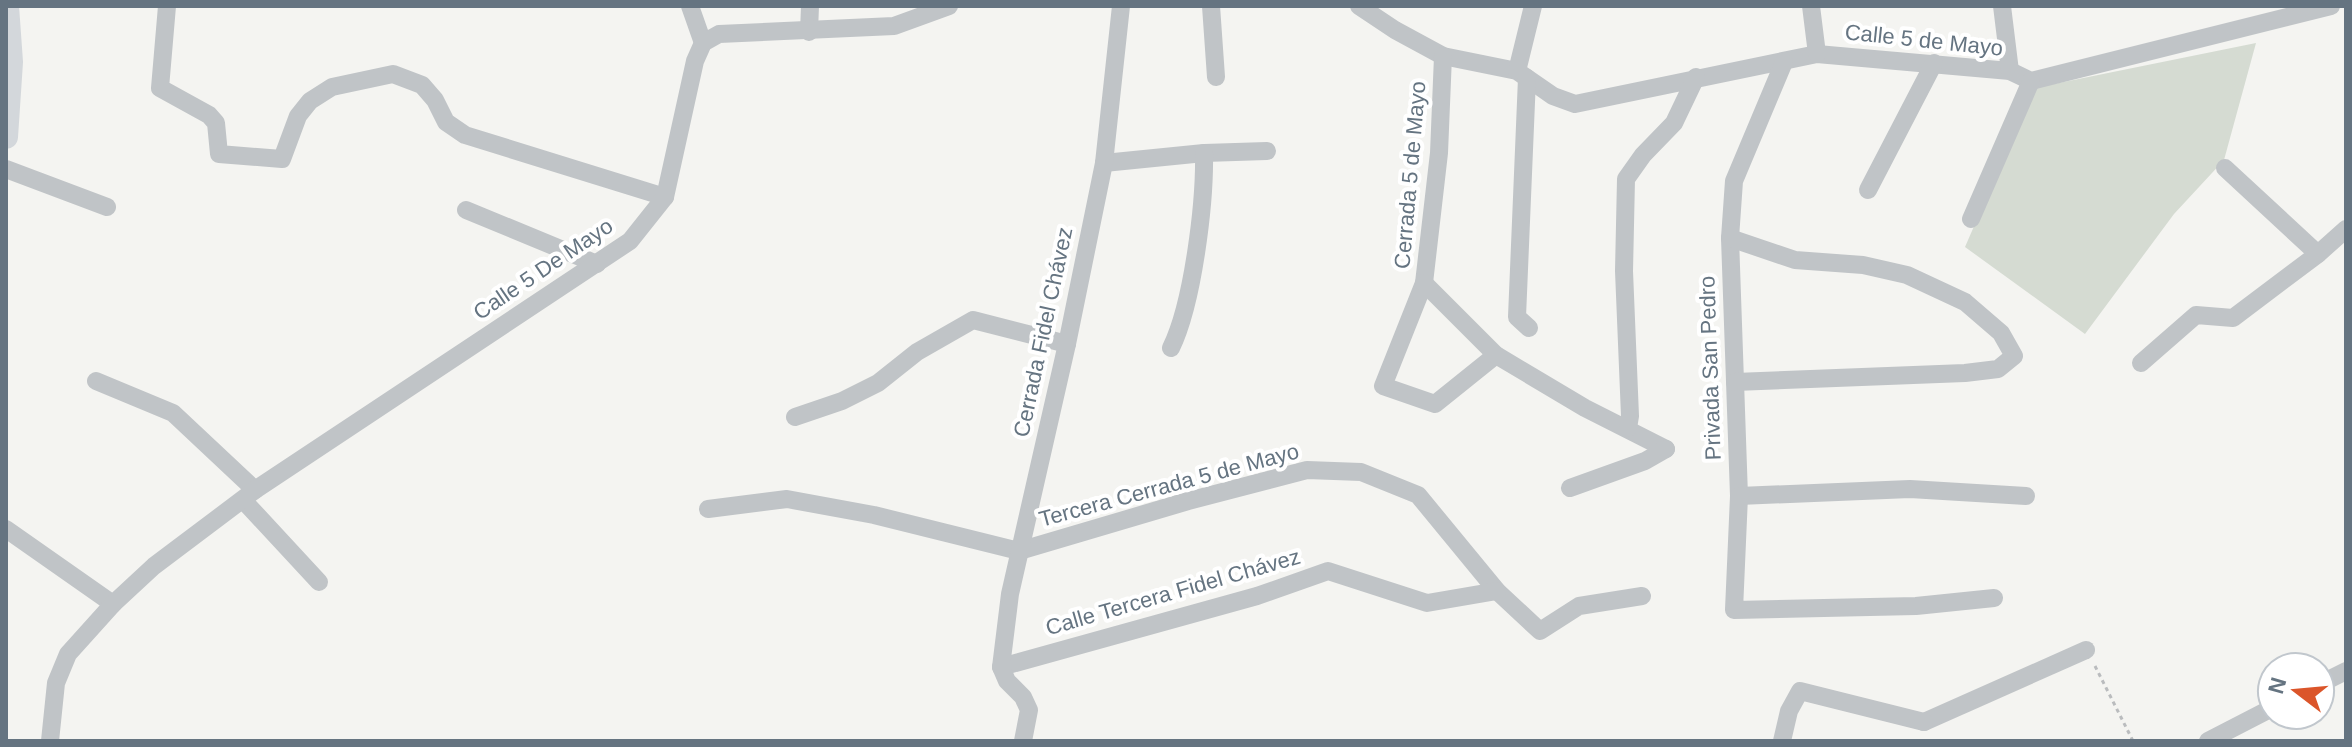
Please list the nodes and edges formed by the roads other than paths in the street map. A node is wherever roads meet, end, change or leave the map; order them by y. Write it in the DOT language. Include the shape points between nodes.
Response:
graph roads {
  1 [pos="7,6"];
  2 [pos="167,6"];
  3 [pos="690,6"];
  4 [pos="810,6"];
  5 [pos="949,6"];
  6 [pos="1121,6"];
  7 [pos="1211,6"];
  8 [pos="1359,6"];
  9 [pos="1533,6"];
  10 [pos="1811,6"];
  11 [pos="2002,6"];
  12 [pos="2331,6"];
  13 [pos="809,32"];
  14 [pos="703,43"];
  15 [pos="1817,54"];
  16 [pos="1443,56"];
  17 [pos="1784,62"];
  18 [pos="1934,63"];
  19 [pos="2010,71"];
  20 [pos="1522,74"];
  21 [pos="1216,77"];
  22 [pos="1696,77"];
  23 [pos="2031,81"];
  24 [pos="6,137"];
  25 [pos="1267,151"];
  26 [pos="1204,153"];
  27 [pos="1104,163"];
  28 [pos="2225,168"];
  29 [pos="6,169"];
  30 [pos="1868,190"];
  31 [pos="665,197"];
  32 [pos="107,207"];
  33 [pos="466,210"];
  34 [pos="1971,219"];
  35 [pos="2346,229"];
  36 [pos="1730,238"];
  37 [pos="2318,254"];
  38 [pos="597,264"];
  39 [pos="1424,283"];
  40 [pos="1529,328"];
  41 [pos="1067,344"];
  42 [pos="1171,348"];
  43 [pos="1496,355"];
  44 [pos="2141,363"];
  45 [pos="96,381"];
  46 [pos="1735,382"];
  47 [pos="795,417"];
  48 [pos="1628,428"];
  49 [pos="1570,488"];
  50 [pos="249,495"];
  51 [pos="1739,496"];
  52 [pos="2026,496"];
  53 [pos="708,509"];
  54 [pos="6,529"];
  55 [pos="1019,551"];
  56 [pos="319,582"];
  57 [pos="1497,591"];
  58 [pos="1642,596"];
  59 [pos="1994,598"];
  60 [pos="113,604"];
  61 [pos="2086,650"];
  62 [pos="1001,667"];
  63 [pos="2256,716"];
  64 [pos="1922,732"];
  65 [pos="50,741"];
  66 [pos="1023,741"];
  67 [pos="1782,741"];
  68 [pos="2208,741"];
  1 -- 24 [label="main road" via="11,62"];
  2 -- 31 [label="street" via="160,88 209,115 216,123 219,154 282,159 298,116 310,101 332,87 393,74 422,85 446,122 465,135"];
  3 -- 14 [label="street"];
  4 -- 13 [label="street"];
  5 -- 13 [label="street" via="894,26"];
  6 -- 27 [label="street, Cerrada Fidel Chávez"];
  7 -- 21 [label="street"];
  8 -- 16 [label="street"];
  9 -- 20 [label="street"];
  10 -- 15 [label="street"];
  11 -- 19 [label="street"];
  12 -- 23 [label="street"];
  13 -- 14 [label="street" via="719,34"];
  14 -- 31 [label="street, Calle 5 De Mayo"];
  15 -- 17 [label="street, Calle 5 de Mayo"];
  15 -- 18 [label="street, Calle 5 de Mayo"];
  16 -- 20 [label="street, Calle 5 de Mayo"];
  16 -- 39 [label="street, Cerrada 5 de Mayo" via="1439,153"];
  17 -- 22 [label="street, Calle 5 de Mayo"];
  17 -- 36 [label="street, Privada San Pedro" via="1734,181"];
  18 -- 19 [label="street, Calle 5 de Mayo"];
  18 -- 30 [label="street"];
  19 -- 23 [label="street, Calle 5 de Mayo"];
  20 -- 22 [label="street, Calle 5 de Mayo" via="1575,104"];
  20 -- 40 [label="street" via="1517,317"];
  22 -- 48 [label="street" via="1674,123 1626,179"];
  23 -- 34 [label="street"];
  25 -- 26 [label="street"];
  26 -- 27 [label="street"];
  26 -- 42 [label="street" via="1195,253 1180,330"];
  27 -- 41 [label="street, Cerrada Fidel Chávez"];
  28 -- 37 [label="street"];
  29 -- 32 [label="street"];
  31 -- 38 [label="street, Calle 5 De Mayo" via="630,241"];
  33 -- 38 [label="street"];
  35 -- 37 [label="street"];
  36 -- 46 [label="street, Privada San Pedro"];
  36 -- 46 [label="street" via="1795,260 1863,265 1907,275 1965,302 2001,333 2014,356 1998,369 1965,373"];
  37 -- 44 [label="street" via="2233,318 2196,315"];
  38 -- 50 [label="street, Calle 5 De Mayo"];
  39 -- 43 [label="street"];
  39 -- 43 [label="street, Cerrada 5 de Mayo" via="1383,386 1435,404"];
  41 -- 47 [label="street" via="973,320 917,352 878,383"];
  41 -- 55 [label="street, Cerrada Fidel Chávez"];
  43 -- 48 [label="street"];
  45 -- 50 [label="street" via="173,413"];
  46 -- 51 [label="street, Privada San Pedro"];
  48 -- 49 [label="street" via="1666,449"];
  50 -- 56 [label="street"];
  50 -- 60 [label="street, Calle 5 De Mayo" via="154,566"];
  51 -- 52 [label="street" via="1910,489"];
  51 -- 59 [label="street, Privada San Pedro" via="1734,610 1916,606"];
  53 -- 55 [label="street" via="787,499"];
  54 -- 60 [label="street"];
  55 -- 57 [label="street, Tercera Cerrada 5 de Mayo" via="1307,470 1361,472 1418,495"];
  55 -- 62 [label="street, Cerrada Fidel Chávez"];
  57 -- 58 [label="street, Tercera Cerrada 5 de Mayo" via="1540,631 1579,606"];
  57 -- 62 [label="street, Calle Tercera Fidel Chávez" via="1427,603 1328,571"];
  60 -- 65 [label="street, Calle 5 De Mayo" via="68,654 56,683"];
  61 -- 64 [label="street"];
  62 -- 66 [label="street" via="1029,710"];
  63 -- 68 [label="street"];
  64 -- 67 [label="street" via="1800,691"];
}
